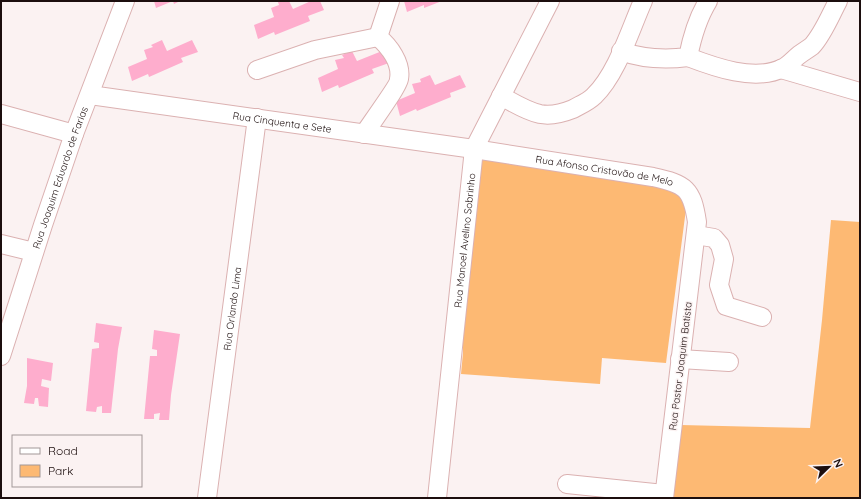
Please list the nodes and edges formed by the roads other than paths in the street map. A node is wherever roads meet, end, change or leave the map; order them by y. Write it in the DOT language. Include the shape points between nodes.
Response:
graph roads {
  1 [pos="125,1"];
  2 [pos="390,1"];
  3 [pos="643,1"];
  4 [pos="708,1"];
  5 [pos="838,1"];
  6 [pos="546,2"];
  7 [pos="378,37"];
  8 [pos="621,51"];
  9 [pos="688,57"];
  10 [pos="782,69"];
  11 [pos="258,70"];
  12 [pos="860,92"];
  13 [pos="90,95"];
  14 [pos="501,96"];
  15 [pos="1,114"];
  16 [pos="257,118"];
  17 [pos="74,134"];
  18 [pos="364,134"];
  19 [pos="474,149"];
  20 [pos="696,235"];
  21 [pos="1,244"];
  22 [pos="34,252"];
  23 [pos="762,317"];
  24 [pos="6,321"];
  25 [pos="1,356"];
  26 [pos="680,359"];
  27 [pos="729,362"];
  28 [pos="567,484"];
  29 [pos="661,495"];
  30 [pos="207,498"];
  31 [pos="437,498"];
  1 -- 13 [label="street, Rua Joaquim Eduardo de Farias"];
  2 -- 7 [label="street"];
  3 -- 8 [label="street"];
  4 -- 9 [label="street" via="700,14"];
  5 -- 10 [label="street" via="811,46"];
  6 -- 14 [label="street, Rua Manoel Avelino Sobrinho"];
  7 -- 11 [label="street" via="315,50"];
  7 -- 18 [label="street" via="388,46 398,65 400,80"];
  8 -- 9 [label="street" via="634,56 652,58"];
  8 -- 14 [label="street" via="602,87 593,97 568,111 540,114 522,108"];
  9 -- 10 [label="street" via="721,69 738,72 755,74"];
  10 -- 12 [label="street"];
  13 -- 16 [label="street, Rua Cinquenta e Sete"];
  13 -- 17 [label="street, Rua Joaquim Eduardo de Farias"];
  14 -- 19 [label="street, Rua Manoel Avelino Sobrinho"];
  15 -- 17 [label="street"];
  16 -- 18 [label="street, Rua Cinquenta e Sete"];
  16 -- 30 [label="street, Rua Orlando Lima"];
  17 -- 22 [label="street, Rua Joaquim Eduardo de Farias"];
  18 -- 19 [label="street, Rua Cinquenta e Sete"];
  19 -- 20 [label="street, Rua Afonso Cristovão de Melo" via="673,182 690,194 697,222"];
  19 -- 31 [label="street, Rua Manoel Avelino Sobrinho"];
  20 -- 23 [label="street" via="714,238 720,245 724,259 719,285 726,306"];
  20 -- 26 [label="street, Rua Pastor Joaquim Batista"];
  21 -- 22 [label="street"];
  22 -- 24 [label="street, Rua Joaquim Eduardo de Farias"];
  24 -- 25 [label="street, Rua Joaquim Eduardo de Farias"];
  26 -- 27 [label="street"];
  26 -- 29 [label="street, Rua Pastor Joaquim Batista"];
  28 -- 29 [label="street"];
}
